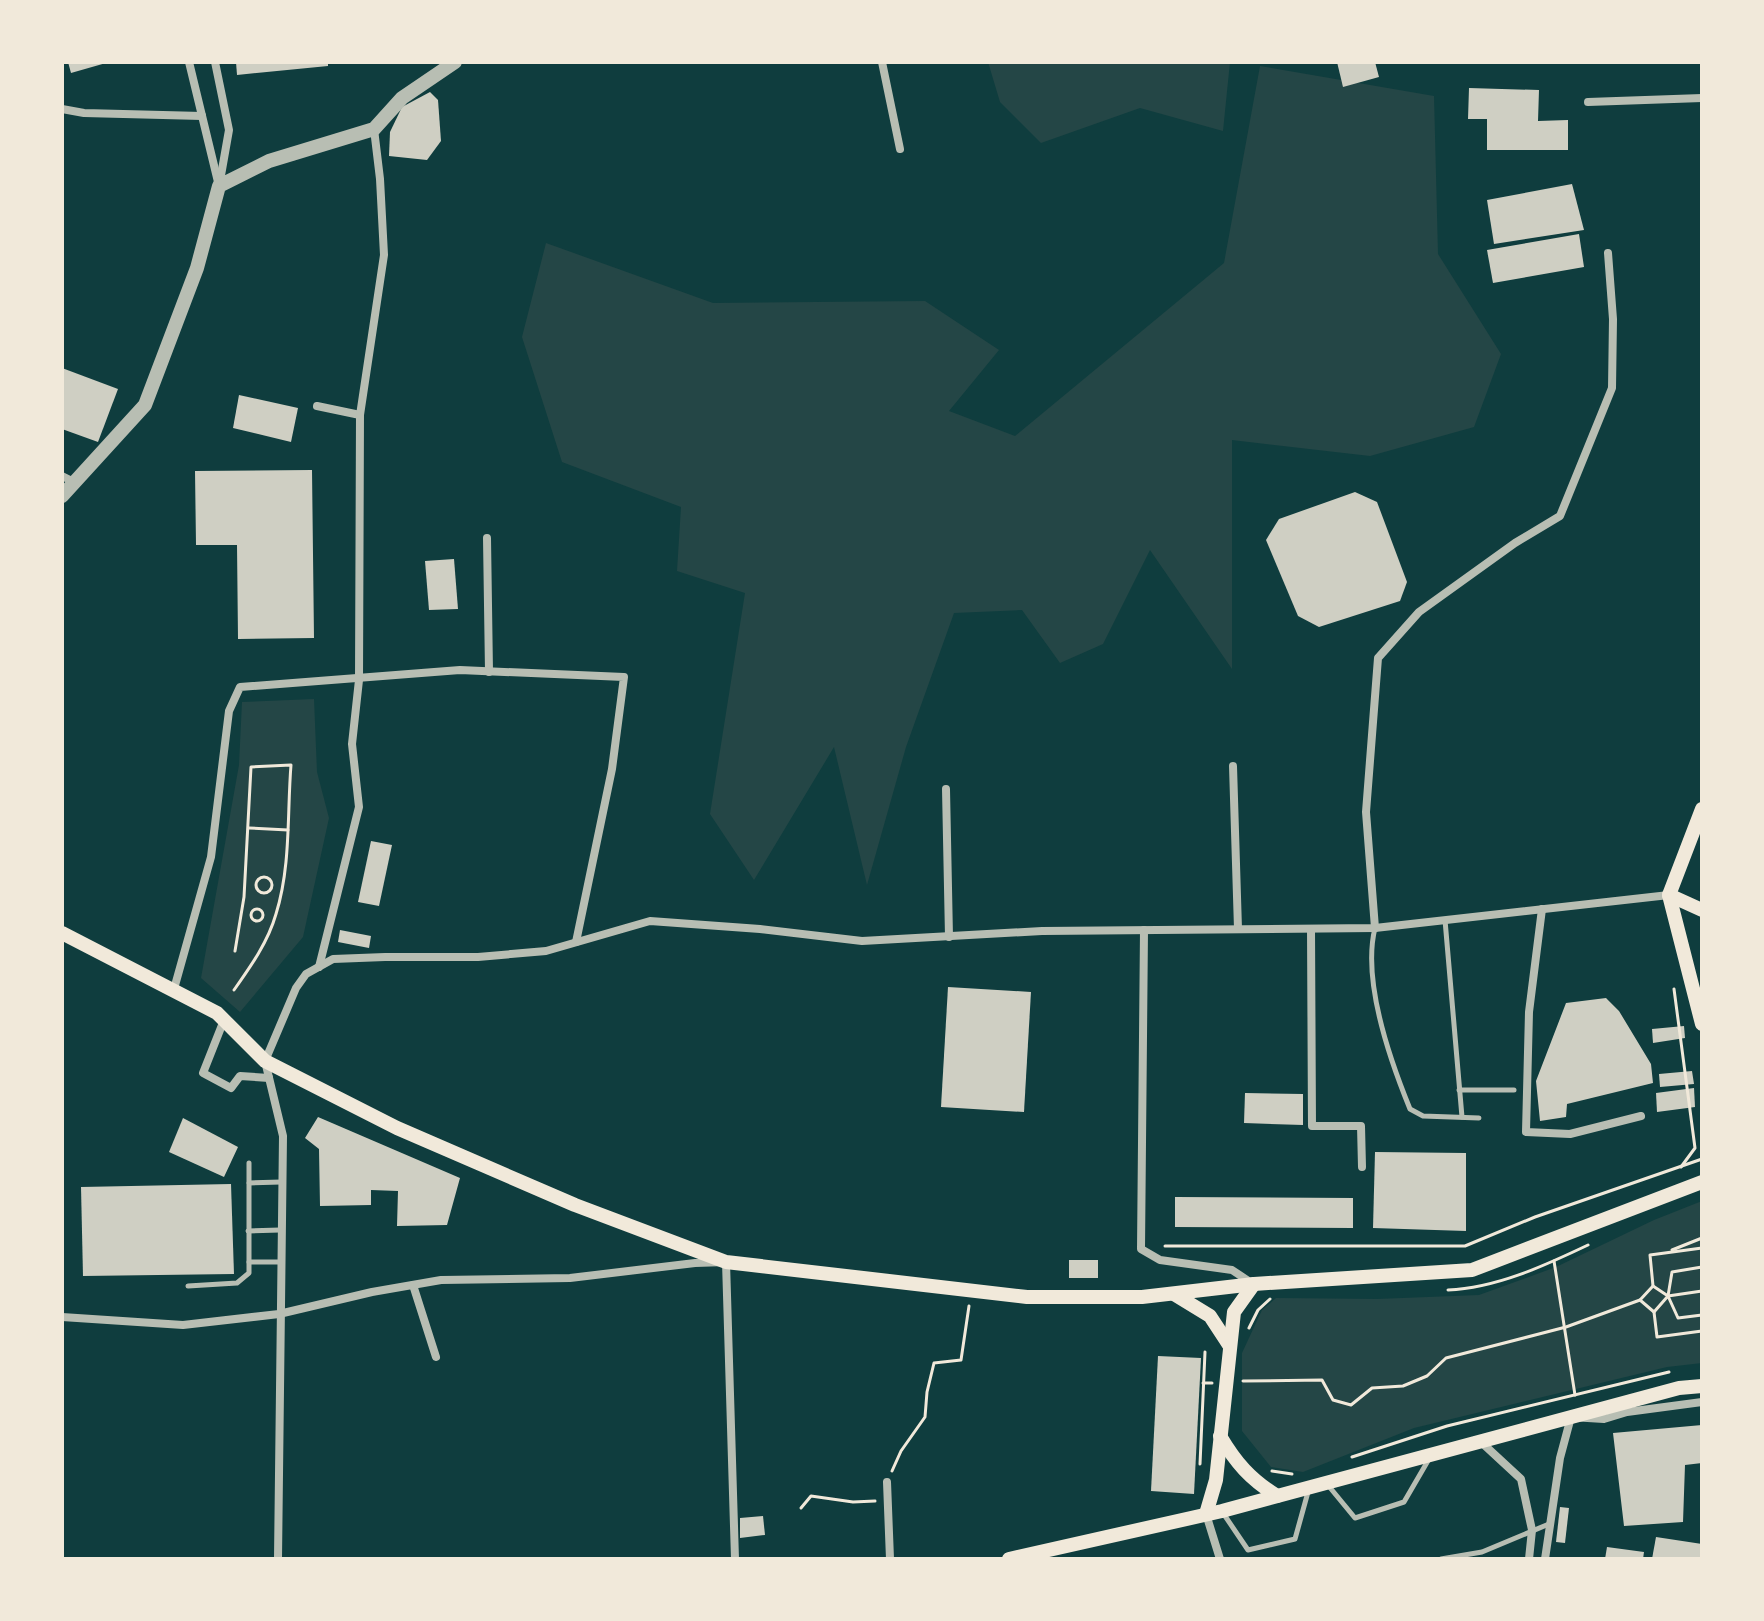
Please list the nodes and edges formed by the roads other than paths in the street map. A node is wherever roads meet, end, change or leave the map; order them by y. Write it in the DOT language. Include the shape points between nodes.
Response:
graph roads {
  1 [pos="189,62"];
  2 [pos="215,62"];
  3 [pos="455,62"];
  4 [pos="882,62"];
  5 [pos="1702,98"];
  6 [pos="1588,102"];
  7 [pos="62,109"];
  8 [pos="202,116"];
  9 [pos="374,129"];
  10 [pos="900,149"];
  11 [pos="219,186"];
  12 [pos="1608,253"];
  13 [pos="317,406"];
  14 [pos="360,415"];
  15 [pos="68,479"];
  16 [pos="62,496"];
  17 [pos="487,538"];
  18 [pos="489,672"];
  19 [pos="359,680"];
  20 [pos="1233,766"];
  21 [pos="946,789"];
  22 [pos="1702,809"];
  23 [pos="1669,895"];
  24 [pos="1542,909"];
  25 [pos="1702,910"];
  26 [pos="1445,920"];
  27 [pos="1375,928"];
  28 [pos="1238,929"];
  29 [pos="1311,929"];
  30 [pos="1144,930"];
  31 [pos="62,933"];
  32 [pos="949,937"];
  33 [pos="576,942"];
  34 [pos="319,967"];
  35 [pos="174,989"];
  36 [pos="224,1020"];
  37 [pos="1702,1024"];
  38 [pos="265,1061"];
  39 [pos="269,1078"];
  40 [pos="1459,1090"];
  41 [pos="1514,1090"];
  42 [pos="1641,1116"];
  43 [pos="1462,1117"];
  44 [pos="1479,1118"];
  45 [pos="249,1163"];
  46 [pos="1362,1167"];
  47 [pos="281,1182"];
  48 [pos="1702,1182"];
  49 [pos="249,1183"];
  50 [pos="280,1230"];
  51 [pos="248,1231"];
  52 [pos="249,1262"];
  53 [pos="280,1262"];
  54 [pos="726,1262"];
  55 [pos="1254,1284"];
  56 [pos="413,1285"];
  57 [pos="188,1286"];
  58 [pos="1174,1294"];
  59 [pos="279,1314"];
  60 [pos="62,1317"];
  61 [pos="1229,1345"];
  62 [pos="436,1357"];
  63 [pos="1702,1386"];
  64 [pos="1702,1402"];
  65 [pos="1571,1417"];
  66 [pos="1220,1436"];
  67 [pos="1481,1441"];
  68 [pos="1431,1455"];
  69 [pos="887,1482"];
  70 [pos="1326,1483"];
  71 [pos="1310,1487"];
  72 [pos="1277,1496"];
  73 [pos="1222,1511"];
  74 [pos="1206,1514"];
  75 [pos="1549,1524"];
  76 [pos="1532,1530"];
  77 [pos="1055,1555"];
  78 [pos="278,1559"];
  79 [pos="735,1559"];
  80 [pos="890,1559"];
  81 [pos="1009,1559"];
  82 [pos="1220,1559"];
  83 [pos="1441,1559"];
  84 [pos="1529,1559"];
  85 [pos="1545,1559"];
  1 -- 8 [label="street"];
  2 -- 11 [label="street" via="229,130"];
  3 -- 9 [label="street" via="402,98"];
  4 -- 10 [label="street"];
  5 -- 6 [label="street"];
  7 -- 8 [label="street"];
  8 -- 11 [label="street"];
  9 -- 11 [label="street" via="269,161"];
  9 -- 14 [label="street" via="384,255"];
  11 -- 15 [label="street" via="197,268 145,405"];
  12 -- 27 [label="street" via="1612,388 1560,516 1419,612 1378,658 1366,812"];
  13 -- 14 [label="street"];
  14 -- 19 [label="street"];
  15 -- 16 [label="street"];
  17 -- 18 [label="street"];
  18 -- 19 [label="street"];
  18 -- 33 [label="street" via="624,677 612,769"];
  19 -- 34 [label="street" via="352,744 359,807"];
  19 -- 35 [label="street" via="240,687 229,711 211,857"];
  20 -- 28 [label="street"];
  21 -- 32 [label="street"];
  22 -- 23 [label="main road"];
  23 -- 24 [label="street"];
  23 -- 25 [label="main road"];
  23 -- 37 [label="main road"];
  24 -- 26 [label="street"];
  24 -- 42 [label="street" via="1529,1012 1526,1132 1570,1134"];
  26 -- 27 [label="street"];
  26 -- 40 [label="lane"];
  27 -- 29 [label="street"];
  27 -- 43 [label="lane" via="1371,967 1410,1109 1423,1116"];
  28 -- 29 [label="street"];
  28 -- 30 [label="street"];
  29 -- 46 [label="street" via="1312,1126 1361,1126"];
  30 -- 32 [label="street"];
  30 -- 55 [label="street" via="1141,1249 1160,1260 1232,1270"];
  31 -- 35 [label="main road"];
  32 -- 33 [label="street" via="862,941 650,921"];
  33 -- 34 [label="street" via="546,951 478,957 333,959"];
  34 -- 38 [label="street" via="296,988"];
  35 -- 36 [label="main road"];
  36 -- 38 [label="main road"];
  36 -- 39 [label="street" via="203,1073 231,1088 240,1076"];
  38 -- 39 [label="street"];
  38 -- 54 [label="main road" via="397,1128 575,1205"];
  39 -- 47 [label="street" via="283,1136"];
  40 -- 41 [label="lane"];
  40 -- 43 [label="lane"];
  43 -- 44 [label="lane"];
  45 -- 49 [label="lane"];
  47 -- 49 [label="lane"];
  47 -- 50 [label="street"];
  48 -- 55 [label="main road" via="1472,1270"];
  49 -- 51 [label="lane"];
  50 -- 51 [label="lane"];
  50 -- 53 [label="street"];
  51 -- 52 [label="lane"];
  52 -- 53 [label="lane"];
  52 -- 57 [label="lane" via="249,1273 237,1283"];
  53 -- 59 [label="street"];
  54 -- 56 [label="street" via="570,1278"];
  54 -- 58 [label="main road" via="1027,1297"];
  54 -- 79 [label="street"];
  55 -- 58 [label="main road"];
  55 -- 61 [label="main road" via="1234,1312"];
  56 -- 59 [label="street"];
  56 -- 62 [label="street"];
  58 -- 61 [label="main road" via="1210,1316"];
  59 -- 60 [label="street" via="183,1325"];
  59 -- 78 [label="street"];
  61 -- 66 [label="main road"];
  63 -- 65 [label="main road"];
  64 -- 65 [label="street" via="1604,1419"];
  65 -- 67 [label="main road"];
  65 -- 75 [label="street"];
  66 -- 72 [label="main road" via="1254,1481"];
  66 -- 74 [label="main road"];
  67 -- 68 [label="main road"];
  67 -- 76 [label="street" via="1521,1479"];
  68 -- 70 [label="main road"];
  68 -- 70 [label="lane" via="1404,1502 1355,1518"];
  69 -- 80 [label="street"];
  70 -- 71 [label="main road"];
  71 -- 72 [label="main road"];
  71 -- 73 [label="lane" via="1295,1539 1248,1550"];
  72 -- 73 [label="main road"];
  73 -- 74 [label="main road"];
  74 -- 77 [label="main road"];
  74 -- 82 [label="street"];
  75 -- 76 [label="lane"];
  75 -- 85 [label="street"];
  76 -- 83 [label="lane" via="1482,1552"];
  76 -- 84 [label="street"];
  77 -- 81 [label="main road"];
}
